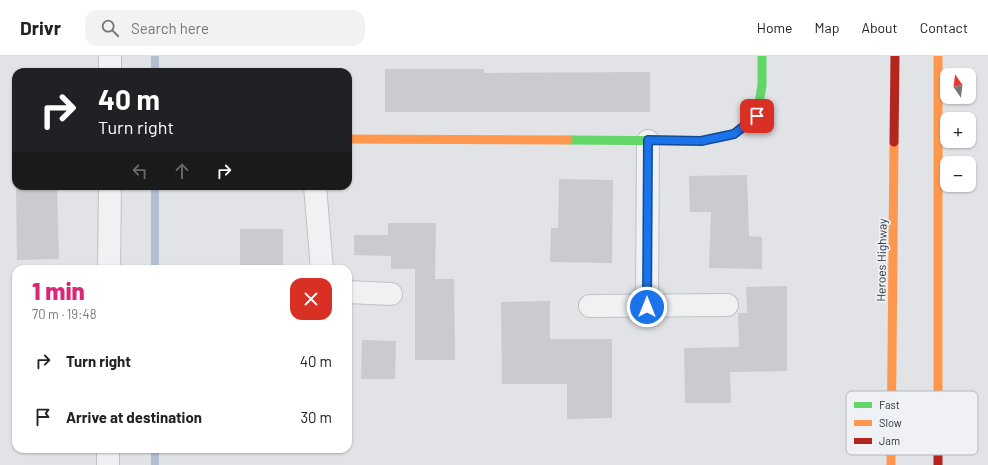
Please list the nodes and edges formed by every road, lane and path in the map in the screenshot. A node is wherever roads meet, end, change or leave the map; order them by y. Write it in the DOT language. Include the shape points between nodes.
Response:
graph roads {
  1 [pos="110,56"];
  2 [pos="762,56"];
  3 [pos="895,56"];
  4 [pos="938,56"];
  5 [pos="110,68"];
  6 [pos="352,139"];
  7 [pos="648,140"];
  8 [pos="110,190"];
  9 [pos="316,190"];
  10 [pos="109,265"];
  11 [pos="322,265"];
  12 [pos="352,292"];
  13 [pos="391,294"];
  14 [pos="590,306"];
  15 [pos="727,306"];
  16 [pos="647,307"];
  17 [pos="891,391"];
  18 [pos="938,391"];
  19 [pos="108,453"];
  20 [pos="890,455"];
  21 [pos="108,465"];
  22 [pos="890,465"];
  1 -- 5 [label="street"];
  2 -- 7 [label="main road" via="762,85 757,116 734,134 701,141"];
  3 -- 17 [label="main road, Heroes Highway"];
  4 -- 18 [label="main road"];
  6 -- 7 [label="main road"];
  7 -- 16 [label="street"];
  8 -- 10 [label="street"];
  9 -- 11 [label="street"];
  12 -- 13 [label="street"];
  14 -- 16 [label="street"];
  15 -- 16 [label="street"];
  19 -- 21 [label="street"];
  20 -- 22 [label="main road, Heroes Highway"];
}
